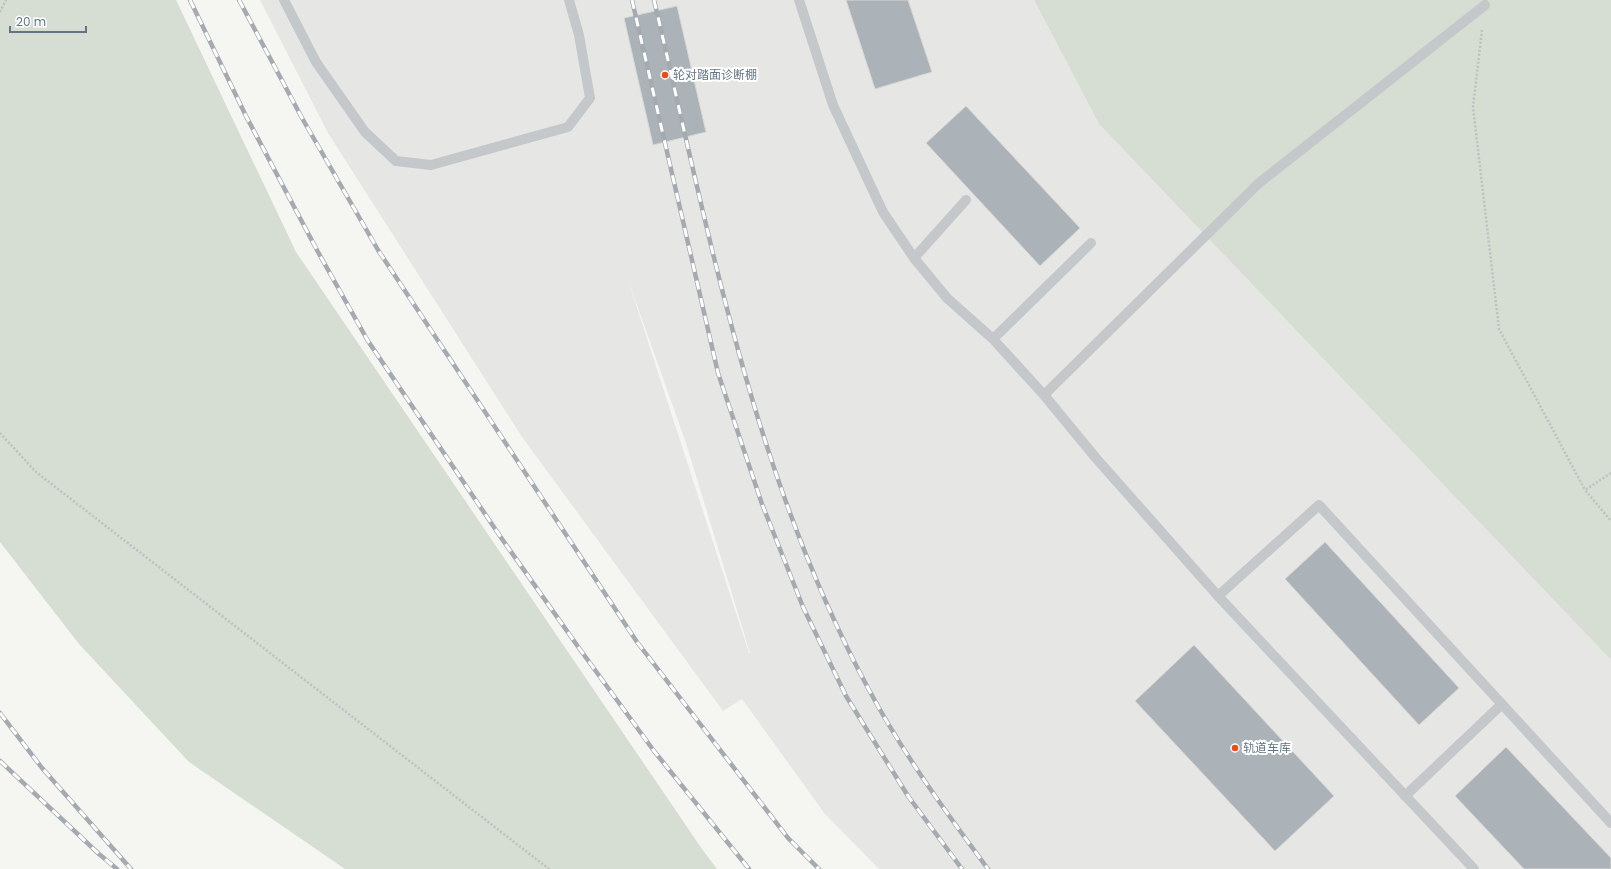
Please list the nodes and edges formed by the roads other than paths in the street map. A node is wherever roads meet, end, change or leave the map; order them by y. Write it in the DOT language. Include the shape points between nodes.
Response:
graph roads {
  1 [pos="284,0"];
  2 [pos="569,0"];
  3 [pos="798,0"];
  4 [pos="1486,5"];
  5 [pos="966,200"];
  6 [pos="1091,243"];
  7 [pos="914,258"];
  8 [pos="993,339"];
  9 [pos="1044,395"];
  10 [pos="1218,596"];
  11 [pos="1502,704"];
  12 [pos="1406,796"];
  13 [pos="1611,823"];
  14 [pos="1474,869"];
  1 -- 2 [label="lane" via="316,62 365,132 396,161 431,165 568,127 590,98 579,35"];
  3 -- 7 [label="lane" via="833,105 884,212"];
  4 -- 9 [label="lane" via="1259,183"];
  5 -- 7 [label="lane"];
  6 -- 8 [label="lane"];
  7 -- 8 [label="lane" via="947,298"];
  8 -- 9 [label="lane"];
  9 -- 10 [label="lane" via="1095,457"];
  10 -- 11 [label="lane" via="1319,505"];
  10 -- 12 [label="lane"];
  11 -- 12 [label="lane"];
  11 -- 13 [label="lane"];
  12 -- 14 [label="lane"];
}
